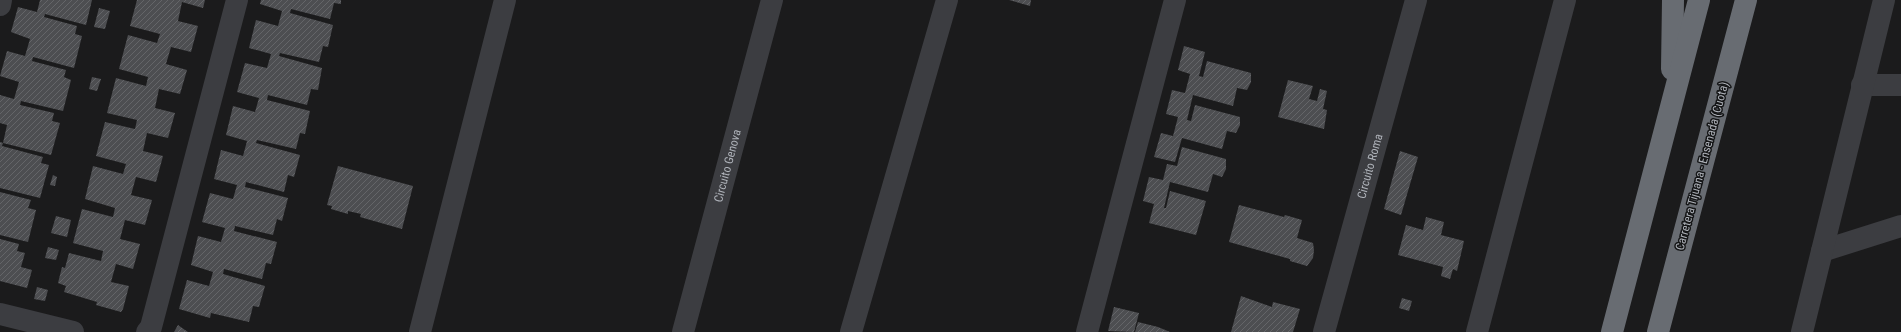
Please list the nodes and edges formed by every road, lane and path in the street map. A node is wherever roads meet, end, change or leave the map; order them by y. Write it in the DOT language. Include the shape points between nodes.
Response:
graph roads {
  1 [pos="1,0"];
  2 [pos="237,0"];
  3 [pos="505,0"];
  4 [pos="772,0"];
  5 [pos="947,0"];
  6 [pos="1175,0"];
  7 [pos="1416,0"];
  8 [pos="1565,0"];
  9 [pos="1673,0"];
  10 [pos="1699,0"];
  11 [pos="1746,0"];
  12 [pos="1884,0"];
  13 [pos="0,5"];
  14 [pos="1862,85"];
  15 [pos="1901,85"];
  16 [pos="1671,105"];
  17 [pos="1901,226"];
  18 [pos="1822,251"];
  19 [pos="0,314"];
  20 [pos="73,332"];
  21 [pos="147,332"];
  22 [pos="420,332"];
  23 [pos="683,332"];
  24 [pos="851,332"];
  25 [pos="1087,332"];
  26 [pos="1324,332"];
  27 [pos="1477,332"];
  28 [pos="1612,332"];
  29 [pos="1658,332"];
  30 [pos="1802,332"];
  1 -- 13 [label="street"];
  2 -- 21 [label="street" via="151,327"];
  3 -- 22 [label="street"];
  4 -- 23 [label="street, Circuito Genova"];
  5 -- 24 [label="street"];
  6 -- 25 [label="street"];
  7 -- 26 [label="street, Circuito Roma"];
  8 -- 27 [label="street"];
  9 -- 16 [label="highway"];
  10 -- 16 [label="highway"];
  11 -- 29 [label="highway, Carretera Tijuana - Ensenada (Cuota)"];
  12 -- 14 [label="street"];
  14 -- 15 [label="street"];
  14 -- 18 [label="street"];
  16 -- 28 [label="highway"];
  17 -- 18 [label="street"];
  18 -- 30 [label="street"];
  19 -- 20 [label="street"];
}
